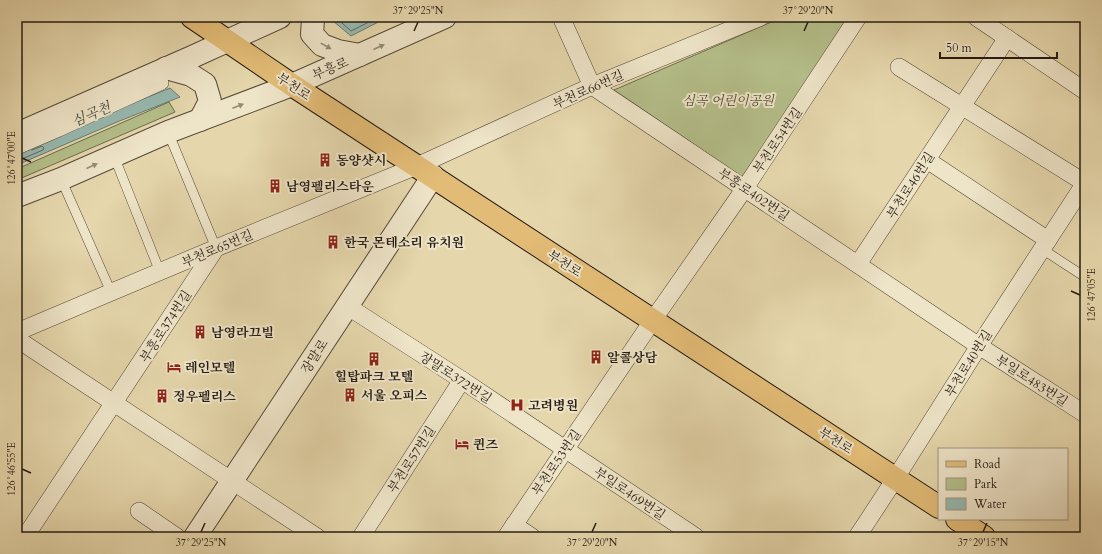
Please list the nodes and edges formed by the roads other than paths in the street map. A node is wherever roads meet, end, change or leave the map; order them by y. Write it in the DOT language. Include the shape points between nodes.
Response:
graph roads {
  1 [pos="192,17"];
  2 [pos="280,17"];
  3 [pos="314,17"];
  4 [pos="445,17"];
  5 [pos="561,17"];
  6 [pos="761,17"];
  7 [pos="858,17"];
  8 [pos="976,17"];
  9 [pos="1007,38"];
  10 [pos="228,41"];
  11 [pos="360,55"];
  12 [pos="899,67"];
  13 [pos="164,76"];
  14 [pos="292,85"];
  15 [pos="592,86"];
  16 [pos="1085,92"];
  17 [pos="962,106"];
  18 [pos="200,120"];
  19 [pos="168,132"];
  20 [pos="17,134"];
  21 [pos="17,148"];
  22 [pos="114,156"];
  23 [pos="927,160"];
  24 [pos="425,171"];
  25 [pos="61,179"];
  26 [pos="1085,183"];
  27 [pos="745,188"];
  28 [pos="17,196"];
  29 [pos="1045,244"];
  30 [pos="216,248"];
  31 [pos="858,264"];
  32 [pos="160,272"];
  33 [pos="1085,277"];
  34 [pos="111,292"];
  35 [pos="347,306"];
  36 [pos="653,320"];
  37 [pos="17,332"];
  38 [pos="17,339"];
  39 [pos="979,346"];
  40 [pos="462,380"];
  41 [pos="114,403"];
  42 [pos="1085,414"];
  43 [pos="565,449"];
  44 [pos="895,479"];
  45 [pos="232,481"];
  46 [pos="938,506"];
  47 [pos="139,511"];
  48 [pos="958,520"];
  49 [pos="510,531"];
  50 [pos="685,534"];
  51 [pos="26,537"];
  52 [pos="177,537"];
  53 [pos="195,537"];
  54 [pos="317,537"];
  55 [pos="361,537"];
  56 [pos="532,537"];
  57 [pos="856,537"];
  58 [pos="984,537"];
  1 -- 10 [label="main road, 부천로"];
  2 -- 10 [label="street"];
  3 -- 11 [label="street, one-way" via="312,34 322,45"];
  11 -- 4 [label="street, 부흥로, one-way"];
  5 -- 15 [label="street"];
  6 -- 15 [label="street, 부천로66번길"];
  7 -- 27 [label="street, 부천로54번길"];
  8 -- 9 [label="street"];
  9 -- 16 [label="street"];
  9 -- 17 [label="street, 부천로46번길"];
  10 -- 13 [label="street"];
  10 -- 14 [label="main road, 부천로"];
  11 -- 14 [label="street, 부흥로"];
  12 -- 17 [label="street"];
  13 -- 18 [label="street" via="191,75 205,84 210,101"];
  13 -- 20 [label="street"];
  13 -- 21 [label="street" via="66,127"];
  18 -- 14 [label="street, 부흥로, one-way"];
  14 -- 24 [label="main road, 부천로"];
  15 -- 24 [label="street, 부천로66번길"];
  15 -- 27 [label="street, 부흥로402번길"];
  17 -- 23 [label="street, 부천로46번길"];
  17 -- 26 [label="street, 부천로40번길"];
  18 -- 19 [label="street, 부흥로"];
  19 -- 22 [label="street, 부흥로"];
  19 -- 30 [label="lane"];
  25 -- 22 [label="street, 부흥로, one-way"];
  22 -- 32 [label="lane"];
  23 -- 29 [label="street"];
  23 -- 31 [label="street, 부천로46번길"];
  24 -- 30 [label="street, 부천로65번길"];
  24 -- 35 [label="street, 장말로"];
  24 -- 36 [label="main road, 부천로"];
  25 -- 28 [label="street, 부흥로"];
  25 -- 34 [label="lane"];
  26 -- 29 [label="street, 부천로40번길"];
  27 -- 31 [label="street, 부흥로402번길"];
  27 -- 36 [label="street, 부천로54번길"];
  29 -- 33 [label="lane"];
  29 -- 39 [label="street, 부천로40번길"];
  30 -- 32 [label="street, 부천로65번길"];
  30 -- 41 [label="street, 부흥로374번길"];
  31 -- 39 [label="street, 부흥로402번길"];
  32 -- 34 [label="street, 부천로65번길"];
  34 -- 37 [label="street, 부천로65번길"];
  35 -- 40 [label="street, 장말로372번길"];
  35 -- 45 [label="street, 장말로"];
  36 -- 43 [label="street, 부천로53번길"];
  36 -- 44 [label="main road, 부천로"];
  38 -- 41 [label="street"];
  39 -- 42 [label="street, 부일로483번길"];
  39 -- 44 [label="street, 부천로40번길"];
  40 -- 43 [label="street, 장말로372번길"];
  40 -- 55 [label="street, 부천로57번길"];
  41 -- 45 [label="street"];
  41 -- 51 [label="street, 부흥로374번길"];
  43 -- 49 [label="street, 부천로53번길"];
  43 -- 50 [label="street, 부일로469번길"];
  44 -- 46 [label="main road, 부천로"];
  44 -- 57 [label="street, 부천로40번길"];
  45 -- 53 [label="street, 장말로"];
  45 -- 54 [label="street"];
  47 -- 52 [label="street"];
  48 -- 58 [label="main road"];
  49 -- 56 [label="street, 부천로53번길"];
}
